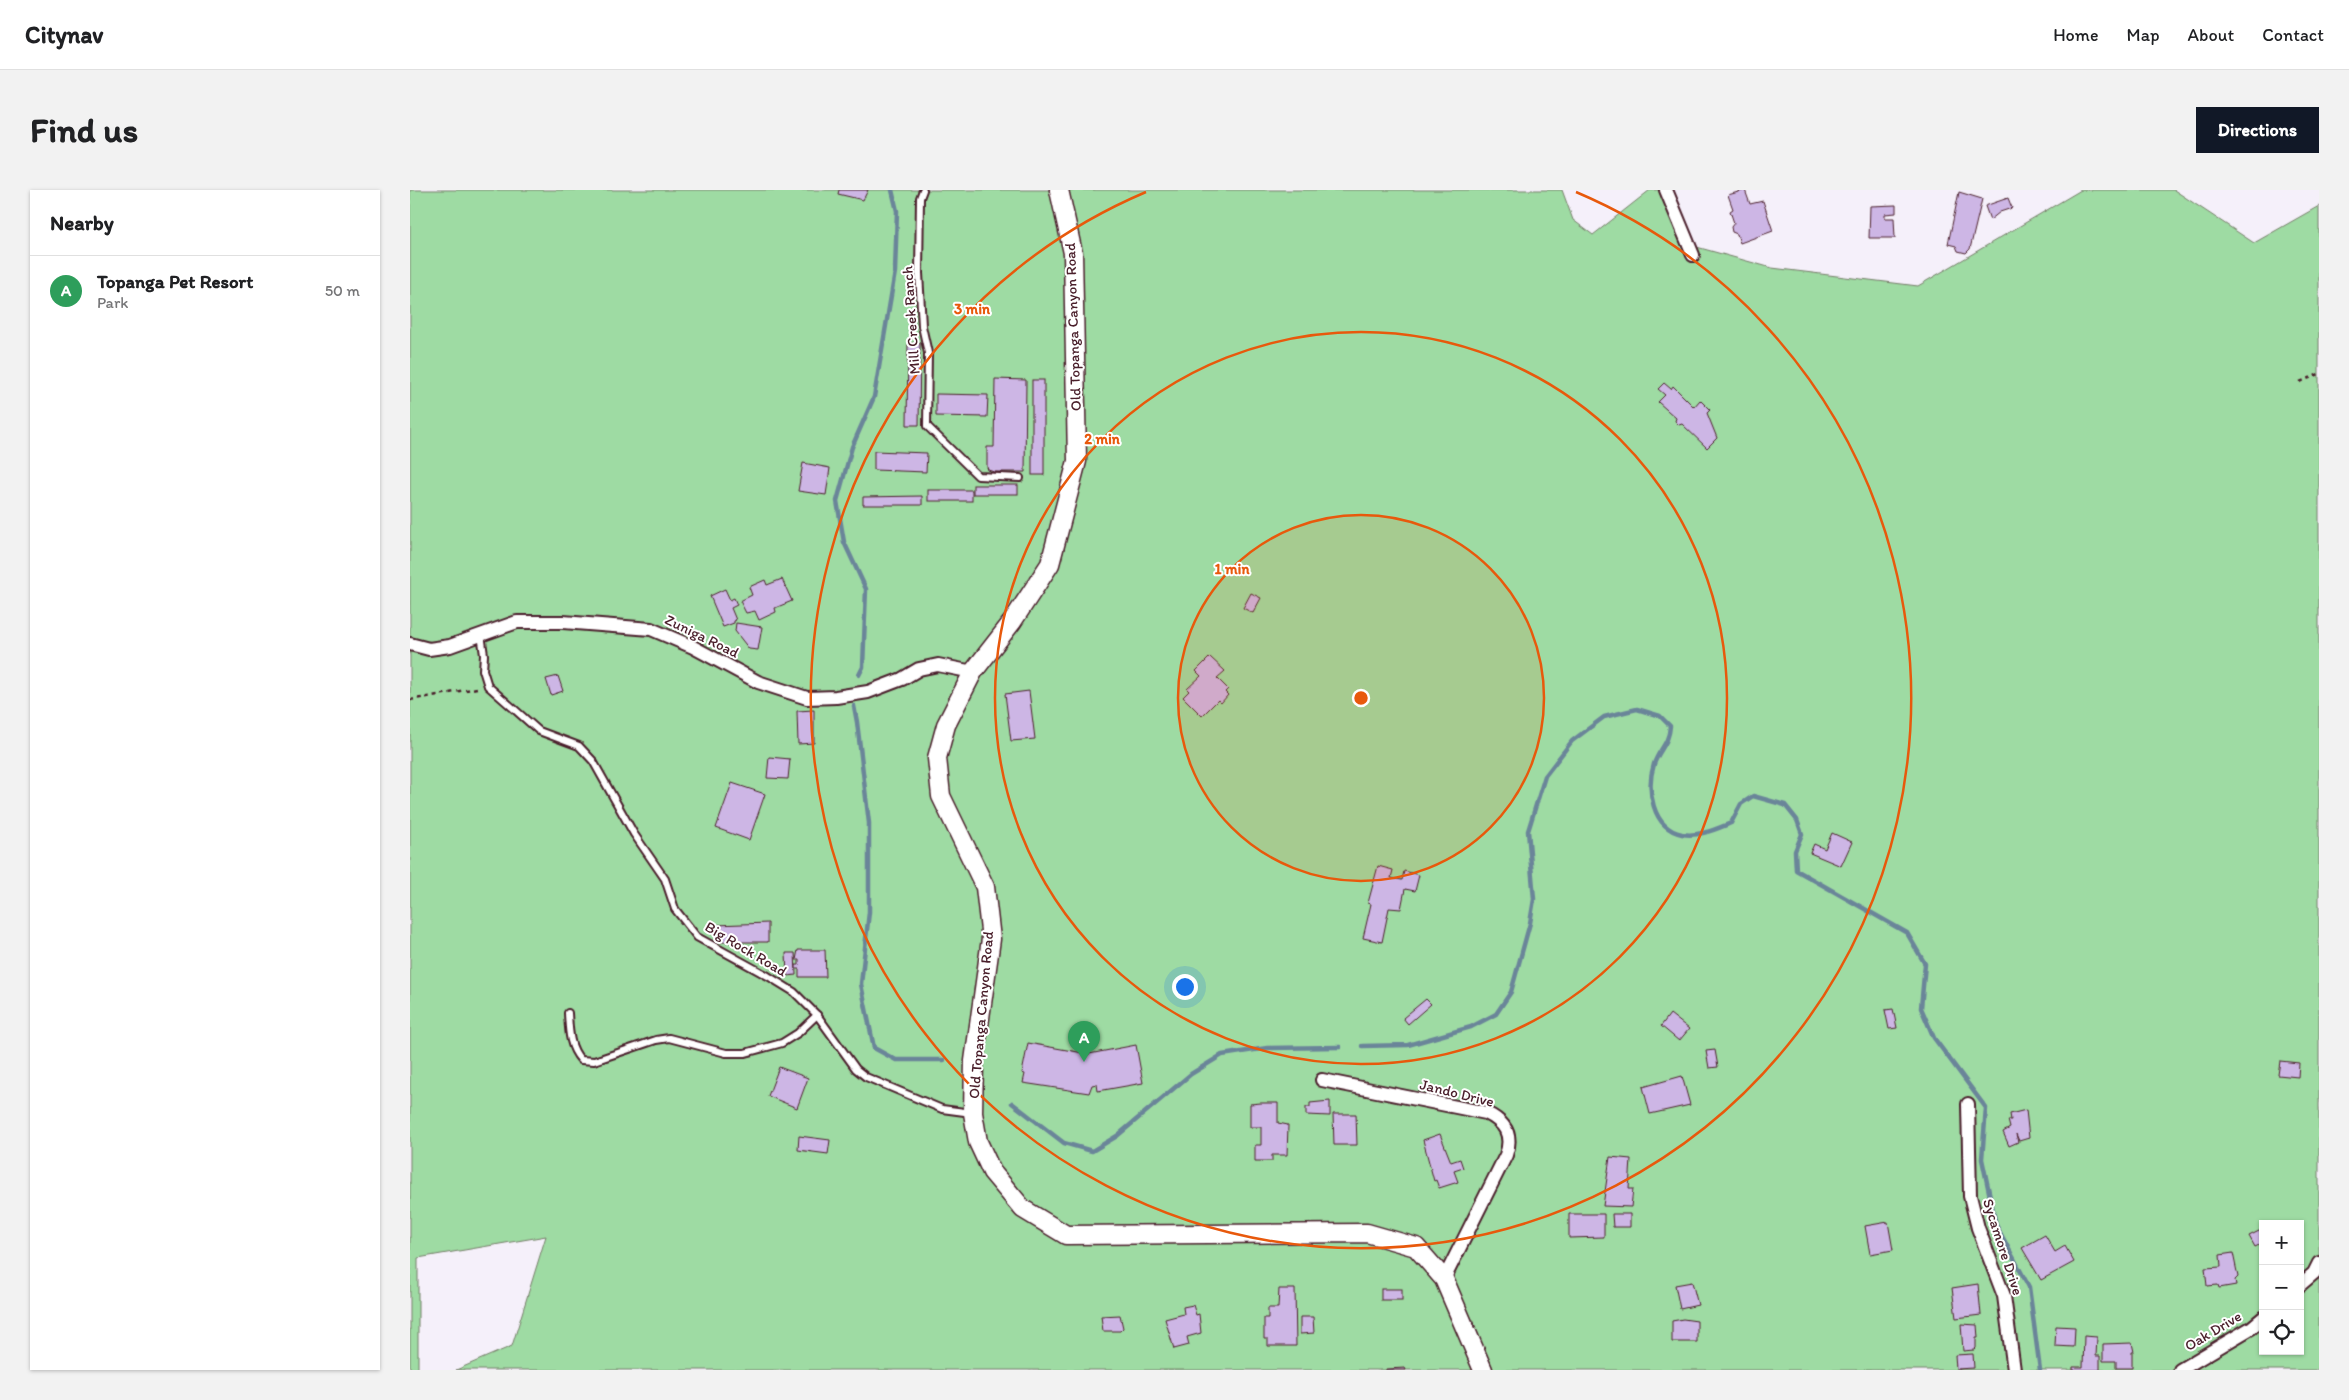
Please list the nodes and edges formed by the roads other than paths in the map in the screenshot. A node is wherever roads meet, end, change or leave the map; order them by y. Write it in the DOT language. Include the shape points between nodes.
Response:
graph roads {
  1 [pos="923,190"];
  2 [pos="1059,190"];
  3 [pos="1666,190"];
  4 [pos="1693,255"];
  5 [pos="1020,478"];
  6 [pos="481,634"];
  7 [pos="410,644"];
  8 [pos="973,672"];
  9 [pos="568,1013"];
  10 [pos="817,1016"];
  11 [pos="1322,1080"];
  12 [pos="1968,1104"];
  13 [pos="973,1113"];
  14 [pos="2319,1263"];
  15 [pos="1444,1279"];
  16 [pos="2304,1282"];
  17 [pos="2259,1321"];
  18 [pos="1483,1370"];
  19 [pos="2014,1370"];
  20 [pos="2180,1370"];
  1 -- 5 [label="lane, Mill Creek Ranch" via="920,198 919,273 922,326 928,353 927,426 978,476"];
  2 -- 8 [label="main road, Old Topanga Canyon Road" via="1073,253 1077,461 1050,564 1012,622"];
  3 -- 4 [label="street"];
  6 -- 7 [label="street, Zuniga Road" via="429,649"];
  6 -- 8 [label="street, Zuniga Road" via="517,622 651,629 693,647 758,682 807,698 868,692 920,669 938,665"];
  6 -- 10 [label="lane, Big Rock Road" via="482,670 488,686 539,731 579,746 593,761 634,834 665,879 675,909 697,937 794,992"];
  8 -- 13 [label="main road, Old Topanga Canyon Road" via="946,725 937,758 941,796 985,887 991,939 974,1061"];
  9 -- 10 [label="lane" via="576,1054 580,1060 594,1061 669,1038 726,1053 745,1052 782,1043"];
  10 -- 13 [label="lane, Big Rock Road" via="856,1069 866,1077 942,1109"];
  11 -- 15 [label="street, Jando Drive" via="1486,1113 1508,1130 1506,1155"];
  12 -- 19 [label="street, Sycamore Drive" via="1970,1196 1978,1228 2004,1296"];
  13 -- 15 [label="main road, Old Topanga Canyon Road" via="978,1142 992,1172 1023,1208 1066,1235 1367,1233 1416,1247"];
  14 -- 16 [label="street"];
  15 -- 18 [label="main road, Old Topanga Canyon Road"];
  17 -- 20 [label="street, Oak Drive"];
}
